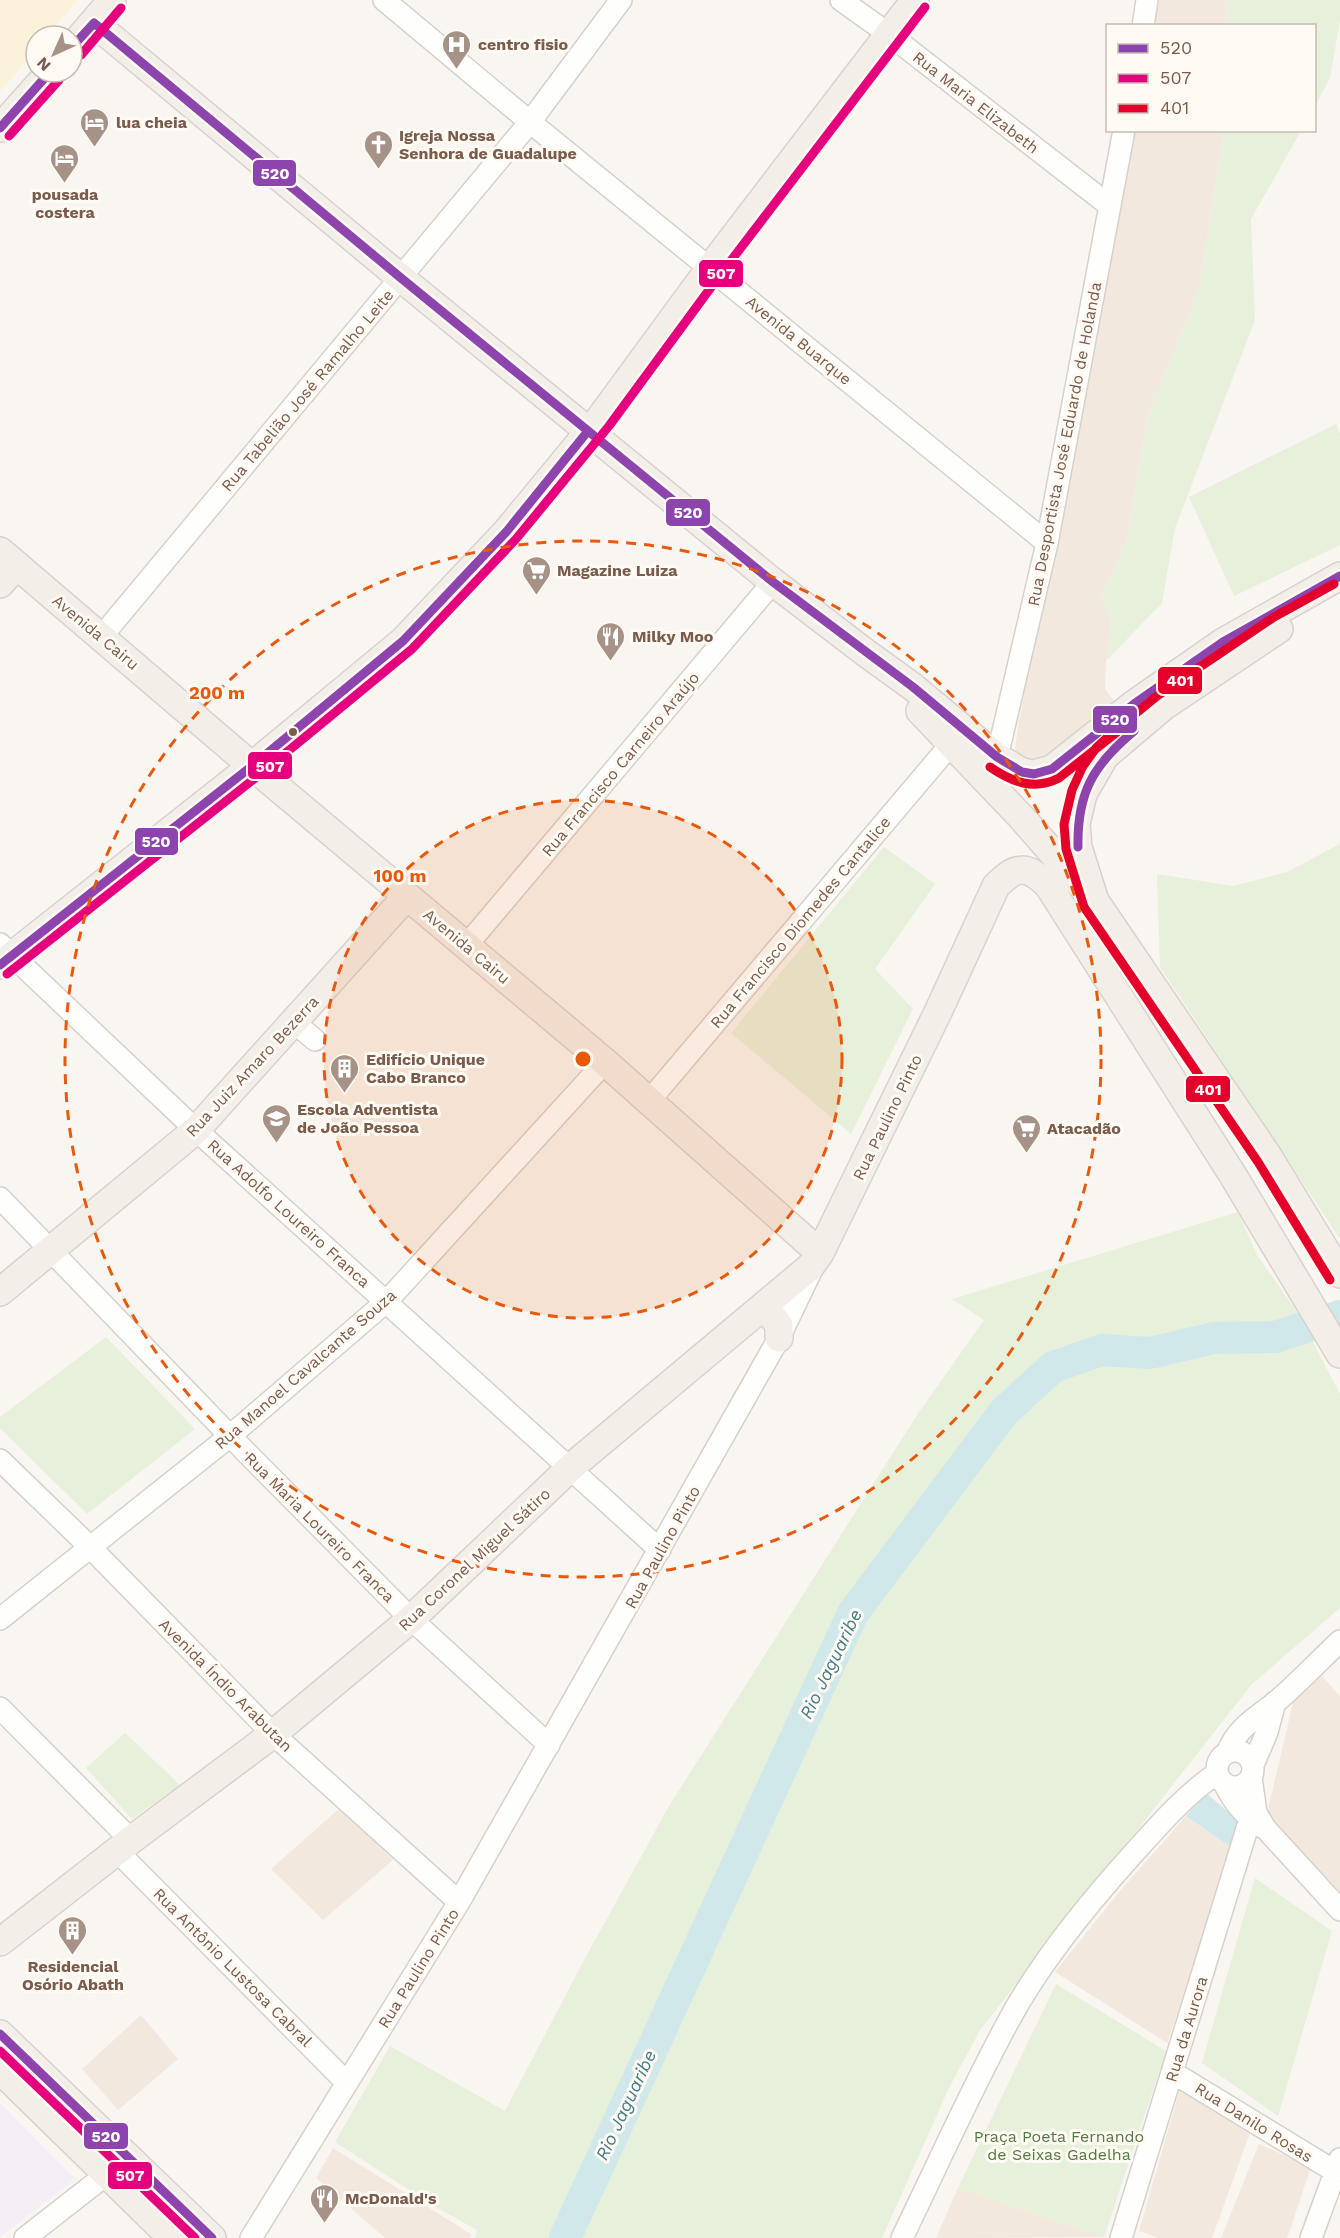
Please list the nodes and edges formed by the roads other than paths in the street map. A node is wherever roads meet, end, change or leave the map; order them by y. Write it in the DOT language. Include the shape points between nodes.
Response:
graph roads {
  1 [pos="112,0"];
  2 [pos="384,0"];
  3 [pos="621,0"];
  4 [pos="841,0"];
  5 [pos="915,0"];
  6 [pos="1147,0"];
  7 [pos="94,23"];
  8 [pos="1143,24"];
  9 [pos="84,34"];
  10 [pos="890,35"];
  11 [pos="39,84"];
  12 [pos="530,122"];
  13 [pos="0,128"];
  14 [pos="1124,132"];
  15 [pos="1110,206"];
  16 [pos="711,268"];
  17 [pos="401,278"];
  18 [pos="588,431"];
  19 [pos="1047,543"];
  20 [pos="6,566"];
  21 [pos="1340,576"];
  22 [pos="773,582"];
  23 [pos="1340,595"];
  24 [pos="102,636"];
  25 [pos="866,653"];
  26 [pos="951,744"];
  27 [pos="997,757"];
  28 [pos="252,766"];
  29 [pos="407,896"];
  30 [pos="1095,901"];
  31 [pos="466,946"];
  32 [pos="4,955"];
  33 [pos="294,1022"];
  34 [pos="315,1040"];
  35 [pos="605,1062"];
  36 [pos="649,1101"];
  37 [pos="196,1130"];
  38 [pos="0,1198"];
  39 [pos="51,1251"];
  40 [pos="820,1253"];
  41 [pos="1340,1274"];
  42 [pos="0,1292"];
  43 [pos="387,1301"];
  44 [pos="764,1306"];
  45 [pos="779,1338"];
  46 [pos="1340,1354"];
  47 [pos="230,1436"];
  48 [pos="0,1460"];
  49 [pos="570,1468"];
  50 [pos="90,1547"];
  51 [pos="660,1551"];
  52 [pos="0,1619"];
  53 [pos="411,1619"];
  54 [pos="1340,1641"];
  55 [pos="1275,1702"];
  56 [pos="0,1708"];
  57 [pos="273,1734"];
  58 [pos="549,1745"];
  59 [pos="1228,1751"];
  60 [pos="1252,1771"];
  61 [pos="1220,1778"];
  62 [pos="1257,1820"];
  63 [pos="124,1846"];
  64 [pos="459,1902"];
  65 [pos="1337,1903"];
  66 [pos="0,1942"];
  67 [pos="0,2034"];
  68 [pos="0,2070"];
  69 [pos="1172,2072"];
  70 [pos="347,2083"];
  71 [pos="1338,2165"];
  72 [pos="107,2174"];
  73 [pos="25,2238"];
  74 [pos="172,2238"];
  75 [pos="212,2238"];
  76 [pos="251,2238"];
  77 [pos="902,2238"];
  78 [pos="1121,2238"];
  79 [pos="1311,2238"];
  1 -- 7 [label="main road"];
  2 -- 12 [label="street, Avenida Buarque"];
  3 -- 12 [label="street, Rua Tabelião José Ramalho Leite"];
  4 -- 10 [label="street, Rua Maria Elizabeth"];
  5 -- 10 [label="main road"];
  6 -- 8 [label="street"];
  7 -- 9 [label="main road"];
  7 -- 17 [label="main road"];
  10 -- 15 [label="street, Rua Maria Elizabeth"];
  10 -- 16 [label="main road"];
  11 -- 13 [label="main road"];
  12 -- 16 [label="street, Avenida Buarque"];
  12 -- 17 [label="street, Rua Tabelião José Ramalho Leite"];
  14 -- 15 [label="street, Rua Desportista José Eduardo de Holanda"];
  15 -- 19 [label="street, Rua Desportista José Eduardo de Holanda"];
  16 -- 18 [label="main road"];
  16 -- 19 [label="street, Avenida Buarque"];
  17 -- 18 [label="main road"];
  17 -- 24 [label="street, Rua Tabelião José Ramalho Leite"];
  18 -- 22 [label="main road"];
  18 -- 28 [label="main road" via="507,531 403,641"];
  19 -- 27 [label="street, Rua Desportista José Eduardo de Holanda"];
  20 -- 24 [label="main road, Avenida Cairu"];
  21 -- 27 [label="main road" via="1223,642 1134,704 1052,769 1034,774 1022,772"];
  22 -- 25 [label="main road"];
  22 -- 31 [label="street, Rua Francisco Carneiro Araújo"];
  23 -- 30 [label="main road" via="1281,627 1164,706 1105,756 1083,794 1076,824 1078,847"];
  24 -- 28 [label="main road, Avenida Cairu"];
  25 -- 26 [label="main road"];
  25 -- 27 [label="main road"];
  26 -- 30 [label="main road"];
  26 -- 36 [label="street, Rua Francisco Diomedes Cantalice"];
  28 -- 29 [label="main road, Avenida Cairu"];
  28 -- 32 [label="main road"];
  29 -- 31 [label="main road, Avenida Cairu"];
  29 -- 33 [label="main road, Rua Juiz Amaro Bezerra"];
  30 -- 41 [label="main road" via="1268,1156"];
  31 -- 35 [label="main road, Avenida Cairu"];
  32 -- 37 [label="street, Rua Adolfo Loureiro Franca"];
  33 -- 34 [label="street"];
  33 -- 37 [label="main road, Rua Juiz Amaro Bezerra"];
  35 -- 36 [label="main road, Avenida Cairu"];
  35 -- 43 [label="street, Rua Manoel Cavalcante Souza"];
  36 -- 40 [label="main road, Avenida Cairu"];
  37 -- 39 [label="main road, Rua Juiz Amaro Bezerra"];
  37 -- 43 [label="street, Rua Adolfo Loureiro Franca"];
  38 -- 39 [label="street, Rua Maria Loureiro Franca"];
  39 -- 42 [label="main road, Rua Juiz Amaro Bezerra"];
  39 -- 47 [label="street, Rua Maria Loureiro Franca"];
  40 -- 44 [label="main road, Rua Coronel Miguel Sátiro" via="810,1267"];
  40 -- 45 [label="street, Rua Paulino Pinto"];
  40 -- 46 [label="main road, Rua Paulino Pinto" via="996,886 1010,872 1024,869 1048,885 1234,1177"];
  43 -- 47 [label="street, Rua Manoel Cavalcante Souza"];
  43 -- 49 [label="street, Rua Adolfo Loureiro Franca"];
  44 -- 45 [label="main road" via="779,1325"];
  44 -- 49 [label="main road, Rua Coronel Miguel Sátiro"];
  45 -- 51 [label="street, Rua Paulino Pinto"];
  47 -- 50 [label="street, Rua Manoel Cavalcante Souza"];
  47 -- 53 [label="street, Rua Maria Loureiro Franca"];
  48 -- 50 [label="street, Avenida Índio Arabutan"];
  49 -- 51 [label="street, Rua Adolfo Loureiro Franca"];
  49 -- 53 [label="main road, Rua Coronel Miguel Sátiro"];
  50 -- 52 [label="street, Rua Manoel Cavalcante Souza"];
  50 -- 57 [label="street, Avenida Índio Arabutan"];
  51 -- 58 [label="street, Rua Paulino Pinto"];
  53 -- 57 [label="main road, Rua Coronel Miguel Sátiro"];
  53 -- 58 [label="street, Rua Maria Loureiro Franca"];
  54 -- 55 [label="street"];
  55 -- 59 [label="street" via="1243,1728"];
  55 -- 60 [label="street"];
  56 -- 63 [label="street, Rua Antônio Lustosa Cabral"];
  57 -- 63 [label="main road, Rua Coronel Miguel Sátiro"];
  57 -- 64 [label="street, Avenida Índio Arabutan"];
  58 -- 64 [label="street, Rua Paulino Pinto"];
  59 -- 60 [label="street" via="1241,1751 1251,1758"];
  59 -- 61 [label="street" via="1218,1760"];
  60 -- 61 [label="street" via="1248,1782 1236,1787"];
  60 -- 62 [label="street"];
  61 -- 62 [label="street" via="1234,1803"];
  61 -- 77 [label="street" via="1184,1798 1130,1857 1039,1973 1008,2020"];
  62 -- 65 [label="street"];
  62 -- 69 [label="street, Rua da Aurora"];
  63 -- 66 [label="main road, Rua Coronel Miguel Sátiro"];
  63 -- 70 [label="street, Rua Antônio Lustosa Cabral"];
  64 -- 70 [label="street, Rua Paulino Pinto"];
  67 -- 75 [label="main road"];
  68 -- 72 [label="main road"];
  69 -- 71 [label="street, Rua Danilo Rosas"];
  69 -- 78 [label="street, Rua da Aurora"];
  70 -- 76 [label="street, Rua Paulino Pinto"];
  71 -- 79 [label="street"];
  72 -- 73 [label="street"];
  72 -- 74 [label="main road"];
}
